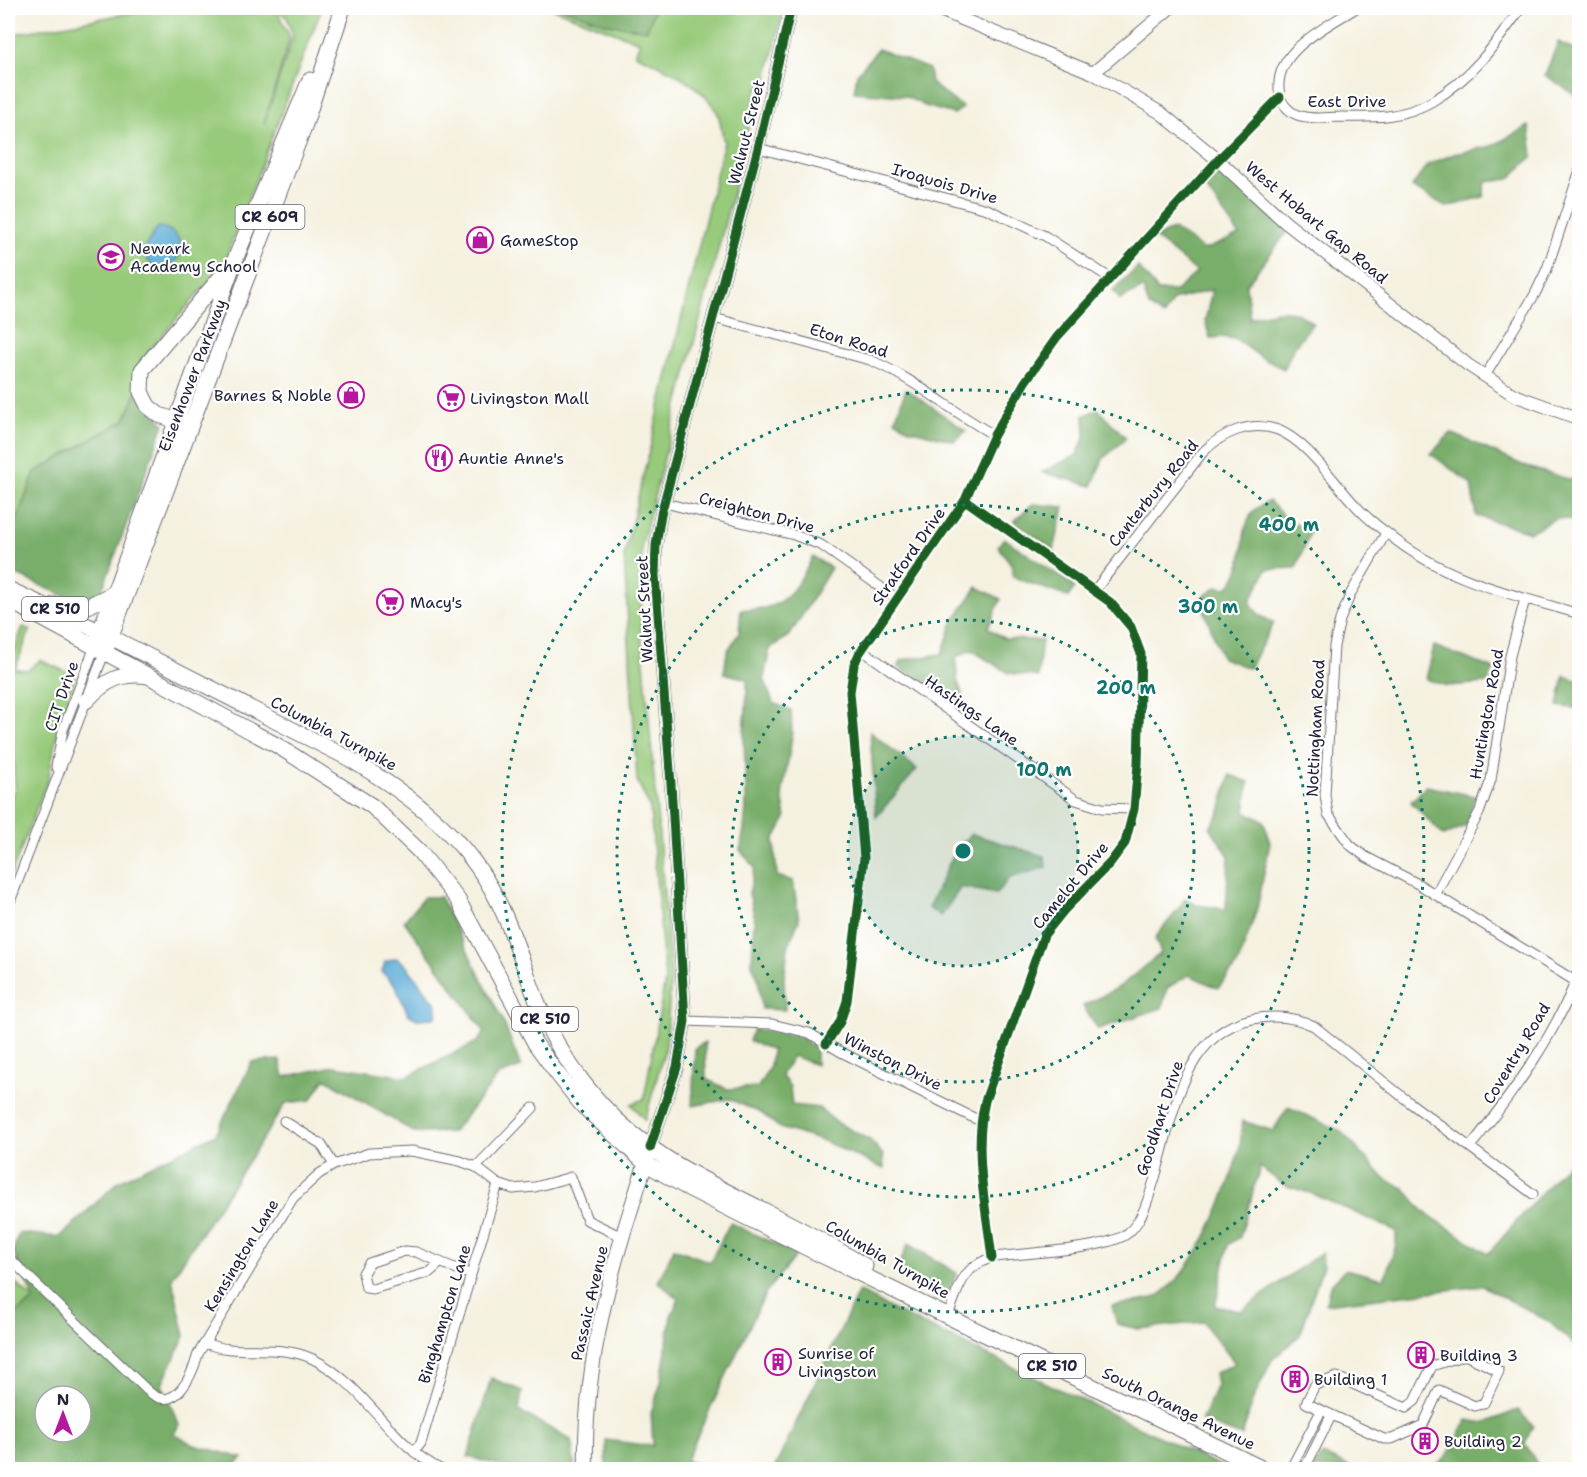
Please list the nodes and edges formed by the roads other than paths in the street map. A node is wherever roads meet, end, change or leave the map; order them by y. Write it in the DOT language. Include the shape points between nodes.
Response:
graph roads {
  1 [pos="343,8"];
  2 [pos="790,8"];
  3 [pos="935,8"];
  4 [pos="1170,8"];
  5 [pos="1356,8"];
  6 [pos="1521,8"];
  7 [pos="1093,73"];
  8 [pos="1280,97"];
  9 [pos="758,148"];
  10 [pos="1218,160"];
  11 [pos="1580,170"];
  12 [pos="234,262"];
  13 [pos="1110,278"];
  14 [pos="714,318"];
  15 [pos="1485,376"];
  16 [pos="1580,419"];
  17 [pos="176,422"];
  18 [pos="193,424"];
  19 [pos="994,435"];
  20 [pos="965,500"];
  21 [pos="665,503"];
  22 [pos="1386,533"];
  23 [pos="8,589"];
  24 [pos="1095,590"];
  25 [pos="114,593"];
  26 [pos="896,598"];
  27 [pos="1525,599"];
  28 [pos="8,600"];
  29 [pos="40,602"];
  30 [pos="120,613"];
  31 [pos="1580,614"];
  32 [pos="103,641"];
  33 [pos="862,650"];
  34 [pos="138,651"];
  35 [pos="153,677"];
  36 [pos="86,701"];
  37 [pos="51,793"];
  38 [pos="1134,809"];
  39 [pos="1435,895"];
  40 [pos="8,907"];
  41 [pos="1580,970"];
  42 [pos="1575,981"];
  43 [pos="685,1021"];
  44 [pos="826,1044"];
  45 [pos="532,1108"];
  46 [pos="284,1121"];
  47 [pos="981,1121"];
  48 [pos="1470,1147"];
  49 [pos="648,1156"];
  50 [pos="334,1165"];
  51 [pos="476,1167"];
  52 [pos="498,1184"];
  53 [pos="1533,1194"];
  54 [pos="622,1237"];
  55 [pos="8,1257"];
  56 [pos="992,1258"];
  57 [pos="440,1263"];
  58 [pos="471,1275"];
  59 [pos="948,1315"];
  60 [pos="205,1342"];
  61 [pos="1321,1411"];
  62 [pos="1331,1416"];
  63 [pos="414,1452"];
  64 [pos="442,1470"];
  65 [pos="585,1470"];
  66 [pos="1265,1470"];
  67 [pos="1290,1470"];
  68 [pos="1304,1470"];
  1 -- 12 [label="main road, Eisenhower Parkway / CR 609"];
  1 -- 18 [label="main road, Eisenhower Parkway / CR 609" via="305,124"];
  2 -- 9 [label="street, Walnut Street"];
  3 -- 7 [label="street, West Hobart Gap Road"];
  4 -- 7 [label="street"];
  5 -- 8 [label="street" via="1291,54 1278,85"];
  6 -- 8 [label="street, East Drive" via="1474,69 1414,110 1381,118 1311,118 1290,110"];
  7 -- 10 [label="street, West Hobart Gap Road" via="1161,113"];
  8 -- 10 [label="street, Stratford Drive"];
  9 -- 13 [label="street, Iroquois Drive" via="987,209 1045,236"];
  9 -- 14 [label="street, Walnut Street"];
  10 -- 13 [label="street, Stratford Drive"];
  10 -- 15 [label="street, West Hobart Gap Road" via="1286,222"];
  11 -- 15 [label="street" via="1539,286"];
  12 -- 17 [label="main road, Eisenhower Parkway / CR 609"];
  12 -- 17 [label="main road" via="142,370 140,385 148,406"];
  13 -- 19 [label="street, Stratford Drive" via="1057,337"];
  14 -- 19 [label="street, Eton Road" via="870,360 891,369"];
  14 -- 21 [label="street, Walnut Street"];
  15 -- 16 [label="street, West Hobart Gap Road" via="1527,400"];
  17 -- 18 [label="main road"];
  17 -- 25 [label="main road, Eisenhower Parkway / CR 609"];
  18 -- 30 [label="main road, Eisenhower Parkway / CR 609"];
  19 -- 20 [label="street, Stratford Drive"];
  20 -- 24 [label="street, Camelot Drive"];
  20 -- 26 [label="street, Stratford Drive"];
  21 -- 26 [label="street, Creighton Drive" via="821,545"];
  21 -- 43 [label="street, Walnut Street" via="656,545 655,575"];
  22 -- 24 [label="street, Canterbury Road" via="1295,440 1275,429 1239,429 1222,436 1203,452"];
  22 -- 27 [label="street, Canterbury Road" via="1463,578"];
  22 -- 39 [label="street, Nottingham Road" via="1351,593 1334,646 1326,805 1350,845"];
  23 -- 29 [label="main road, Columbia Turnpike / CR 510"];
  24 -- 38 [label="street, Camelot Drive" via="1127,621 1141,654"];
  25 -- 29 [label="main road" via="88,606"];
  25 -- 32 [label="main road, Eisenhower Parkway / CR 609"];
  26 -- 33 [label="street, Stratford Drive"];
  27 -- 31 [label="street, Canterbury Road"];
  27 -- 39 [label="street, Huntington Road" via="1510,656 1491,780 1479,813"];
  28 -- 32 [label="main road, Columbia Turnpike / CR 510"];
  29 -- 32 [label="main road, Columbia Turnpike / CR 510"];
  30 -- 32 [label="main road, Eisenhower Parkway / CR 609"];
  30 -- 34 [label="main road" via="127,640"];
  32 -- 34 [label="main road, Columbia Turnpike / CR 510"];
  32 -- 35 [label="main road, Columbia Turnpike / CR 510"];
  32 -- 36 [label="street, CIT Drive"];
  32 -- 37 [label="street, CIT Drive" via="63,730"];
  33 -- 38 [label="street, Hastings Lane" via="1076,800 1102,808"];
  33 -- 44 [label="street, Stratford Drive" via="854,665 850,692 864,858 847,1001"];
  34 -- 49 [label="main road, Columbia Turnpike / CR 510" via="358,764 416,802 447,831 491,888 556,1042 579,1077"];
  35 -- 36 [label="main road" via="134,674 114,678"];
  35 -- 49 [label="main road, Columbia Turnpike / CR 510" via="345,787 398,829 458,900 529,1032 556,1072 582,1106"];
  36 -- 37 [label="street, CIT Drive"];
  37 -- 40 [label="street, CIT Drive"];
  38 -- 47 [label="street, Camelot Drive" via="1125,843 1044,935 1001,1051"];
  39 -- 42 [label="street, Nottingham Road"];
  41 -- 42 [label="street, Coventry Road"];
  42 -- 48 [label="street, Coventry Road" via="1512,1094"];
  43 -- 44 [label="street, Winston Drive" via="787,1026"];
  43 -- 49 [label="street, Walnut Street" via="677,1066"];
  44 -- 47 [label="street, Winston Drive"];
  45 -- 51 [label="street"];
  46 -- 50 [label="street" via="321,1144"];
  47 -- 56 [label="street, Camelot Drive" via="980,1149"];
  48 -- 53 [label="street, Goodhart Drive"];
  48 -- 56 [label="street, Goodhart Drive" via="1314,1026 1273,1016 1245,1021 1218,1032 1188,1069 1145,1209 1127,1233 1105,1243"];
  49 -- 54 [label="main road, Passaic Avenue"];
  49 -- 59 [label="main road, Columbia Turnpike / CR 510" via="676,1166 841,1251"];
  50 -- 51 [label="street, Kensington Lane" via="390,1150 442,1155"];
  50 -- 60 [label="street, Kensington Lane" via="293,1198"];
  51 -- 52 [label="street, Kensington Lane"];
  52 -- 54 [label="street, Kensington Lane" via="522,1190 571,1178 587,1220"];
  52 -- 58 [label="street, Binghampton Lane"];
  54 -- 65 [label="main road, Passaic Avenue" via="591,1363"];
  55 -- 60 [label="street, Kensington Lane" via="158,1398 173,1397 184,1387"];
  56 -- 59 [label="street, Goodhart Drive" via="979,1262 964,1276"];
  57 -- 57 [label="street" via="405,1251 369,1263 363,1273 363,1284 373,1289 430,1272"];
  57 -- 58 [label="street"];
  58 -- 63 [label="street, Binghampton Lane" via="421,1443"];
  59 -- 66 [label="main road, South Orange Avenue / CR 510"];
  60 -- 63 [label="street" via="217,1348 280,1349 313,1359 350,1384"];
  61 -- 62 [label="street"];
  61 -- 62 [label="street" via="1306,1403 1315,1385 1337,1377 1403,1408 1415,1401 1432,1366 1465,1355 1499,1371 1481,1405 1439,1390 1423,1425 1392,1439"];
  61 -- 67 [label="street"];
  62 -- 68 [label="street"];
  63 -- 64 [label="street"];
}
